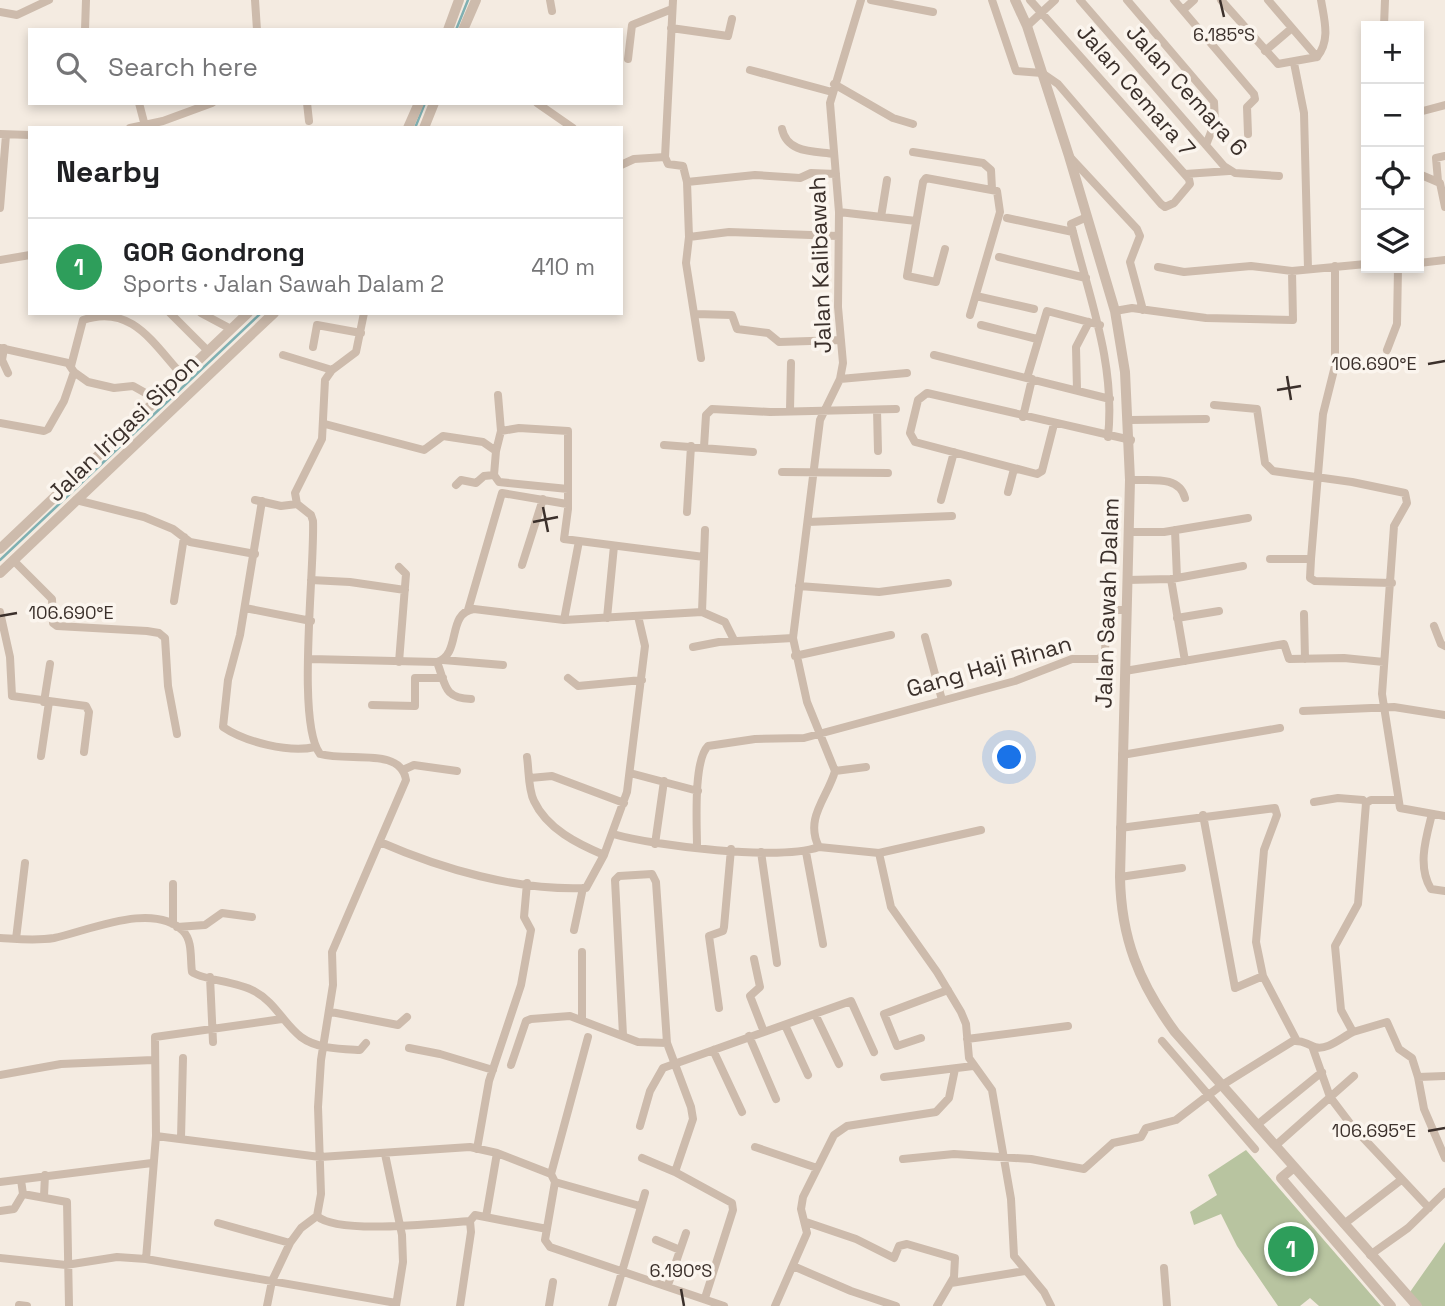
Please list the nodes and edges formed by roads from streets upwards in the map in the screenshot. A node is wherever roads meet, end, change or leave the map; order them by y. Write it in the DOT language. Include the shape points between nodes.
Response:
graph roads {
  1 [pos="49,0"];
  2 [pos="86,0"];
  3 [pos="256,0"];
  4 [pos="459,0"];
  5 [pos="476,0"];
  6 [pos="550,0"];
  7 [pos="861,0"];
  8 [pos="871,0"];
  9 [pos="1015,0"];
  10 [pos="1030,0"];
  11 [pos="1055,0"];
  12 [pos="1080,0"];
  13 [pos="1127,0"];
  14 [pos="1174,0"];
  15 [pos="1194,0"];
  16 [pos="1221,0"];
  17 [pos="1268,0"];
  18 [pos="1385,0"];
  19 [pos="994,1"];
  20 [pos="1320,1"];
  21 [pos="672,4"];
  22 [pos="1183,9"];
  23 [pos="552,11"];
  24 [pos="1042,11"];
  25 [pos="0,12"];
  26 [pos="933,12"];
  27 [pos="732,19"];
  28 [pos="1384,21"];
  29 [pos="1027,26"];
  30 [pos="1292,27"];
  31 [pos="85,28"];
  32 [pos="257,28"];
  33 [pos="449,28"];
  34 [pos="464,28"];
  35 [pos="671,28"];
  36 [pos="1265,51"];
  37 [pos="1317,57"];
  38 [pos="628,59"];
  39 [pos="1294,63"];
  40 [pos="750,70"];
  41 [pos="1042,73"];
  42 [pos="833,88"];
  43 [pos="140,105"];
  44 [pos="206,105"];
  45 [pos="306,105"];
  46 [pos="418,105"];
  47 [pos="433,105"];
  48 [pos="540,105"];
  49 [pos="1445,105"];
  50 [pos="1424,110"];
  51 [pos="309,121"];
  52 [pos="913,124"];
  53 [pos="145,126"];
  54 [pos="409,126"];
  55 [pos="425,126"];
  56 [pos="570,126"];
  57 [pos="782,129"];
  58 [pos="1248,134"];
  59 [pos="3,135"];
  60 [pos="28,135"];
  61 [pos="1206,145"];
  62 [pos="913,152"];
  63 [pos="834,154"];
  64 [pos="1069,156"];
  65 [pos="1445,156"];
  66 [pos="665,157"];
  67 [pos="623,164"];
  68 [pos="1229,171"];
  69 [pos="836,174"];
  70 [pos="1185,174"];
  71 [pos="1279,176"];
  72 [pos="1424,176"];
  73 [pos="887,180"];
  74 [pos="1438,181"];
  75 [pos="687,182"];
  76 [pos="992,189"];
  77 [pos="0,208"];
  78 [pos="1445,208"];
  79 [pos="839,212"];
  80 [pos="881,217"];
  81 [pos="1007,218"];
  82 [pos="1082,219"];
  83 [pos="916,221"];
  84 [pos="1073,232"];
  85 [pos="838,236"];
  86 [pos="689,237"];
  87 [pos="945,249"];
  88 [pos="28,255"];
  89 [pos="999,257"];
  90 [pos="0,260"];
  91 [pos="1445,260"];
  92 [pos="1424,262"];
  93 [pos="1361,264"];
  94 [pos="1335,266"];
  95 [pos="1158,267"];
  96 [pos="1308,269"];
  97 [pos="1292,271"];
  98 [pos="1398,273"];
  99 [pos="1086,278"];
  100 [pos="976,296"];
  101 [pos="1034,309"];
  102 [pos="1143,310"];
  103 [pos="1115,311"];
  104 [pos="695,314"];
  105 [pos="172,315"];
  106 [pos="205,315"];
  107 [pos="246,315"];
  108 [pos="272,315"];
  109 [pos="364,315"];
  110 [pos="970,315"];
  111 [pos="1088,322"];
  112 [pos="981,325"];
  113 [pos="1100,325"];
  114 [pos="231,329"];
  115 [pos="361,333"];
  116 [pos="841,340"];
  117 [pos="1037,340"];
  118 [pos="313,347"];
  119 [pos="2,348"];
  120 [pos="1387,350"];
  121 [pos="208,351"];
  122 [pos="283,355"];
  123 [pos="934,355"];
  124 [pos="701,358"];
  125 [pos="790,363"];
  126 [pos="73,369"];
  127 [pos="331,370"];
  128 [pos="8,373"];
  129 [pos="907,373"];
  130 [pos="183,376"];
  131 [pos="840,379"];
  132 [pos="1030,379"];
  133 [pos="1077,390"];
  134 [pos="498,395"];
  135 [pos="1110,398"];
  136 [pos="158,400"];
  137 [pos="1214,405"];
  138 [pos="896,409"];
  139 [pos="790,410"];
  140 [pos="877,410"];
  141 [pos="822,411"];
  142 [pos="1023,417"];
  143 [pos="1206,419"];
  144 [pos="1130,420"];
  145 [pos="0,423"];
  146 [pos="325,424"];
  147 [pos="1054,424"];
  148 [pos="501,431"];
  149 [pos="1112,437"];
  150 [pos="1129,440"];
  151 [pos="664,444"];
  152 [pos="691,446"];
  153 [pos="704,447"];
  154 [pos="878,451"];
  155 [pos="496,452"];
  156 [pos="753,452"];
  157 [pos="954,453"];
  158 [pos="1014,469"];
  159 [pos="782,472"];
  160 [pos="888,473"];
  161 [pos="494,475"];
  162 [pos="813,475"];
  163 [pos="1315,478"];
  164 [pos="1130,480"];
  165 [pos="456,485"];
  166 [pos="568,488"];
  167 [pos="1008,492"];
  168 [pos="1185,498"];
  169 [pos="543,499"];
  170 [pos="76,500"];
  171 [pos="942,500"];
  172 [pos="297,503"];
  173 [pos="567,504"];
  174 [pos="687,512"];
  175 [pos="952,516"];
  176 [pos="1248,518"];
  177 [pos="808,522"];
  178 [pos="705,530"];
  179 [pos="1175,530"];
  180 [pos="1128,532"];
  181 [pos="184,537"];
  182 [pos="579,541"];
  183 [pos="614,546"];
  184 [pos="0,549"];
  185 [pos="255,554"];
  186 [pos="704,557"];
  187 [pos="1270,559"];
  188 [pos="1311,559"];
  189 [pos="13,560"];
  190 [pos="522,565"];
  191 [pos="1243,566"];
  192 [pos="399,567"];
  193 [pos="0,573"];
  194 [pos="1174,579"];
  195 [pos="312,580"];
  196 [pos="1128,580"];
  197 [pos="948,583"];
  198 [pos="1392,583"];
  199 [pos="799,586"];
  200 [pos="405,590"];
  201 [pos="174,601"];
  202 [pos="245,608"];
  203 [pos="468,610"];
  204 [pos="1126,610"];
  205 [pos="1219,611"];
  206 [pos="0,612"];
  207 [pos="702,612"];
  208 [pos="1304,614"];
  209 [pos="638,616"];
  210 [pos="607,618"];
  211 [pos="1177,618"];
  212 [pos="564,620"];
  213 [pos="311,621"];
  214 [pos="1434,626"];
  215 [pos="891,635"];
  216 [pos="925,637"];
  217 [pos="793,638"];
  218 [pos="734,640"];
  219 [pos="1445,646"];
  220 [pos="693,648"];
  221 [pos="795,656"];
  222 [pos="310,659"];
  223 [pos="1305,659"];
  224 [pos="440,661"];
  225 [pos="1185,661"];
  226 [pos="399,662"];
  227 [pos="1384,662"];
  228 [pos="50,664"];
  229 [pos="503,665"];
  230 [pos="1125,671"];
  231 [pos="443,678"];
  232 [pos="568,678"];
  233 [pos="642,680"];
  234 [pos="471,699"];
  235 [pos="942,700"];
  236 [pos="46,702"];
  237 [pos="372,705"];
  238 [pos="1383,709"];
  239 [pos="1303,710"];
  240 [pos="1445,715"];
  241 [pos="1280,728"];
  242 [pos="820,732"];
  243 [pos="177,734"];
  244 [pos="315,747"];
  245 [pos="84,752"];
  246 [pos="1122,755"];
  247 [pos="41,756"];
  248 [pos="527,757"];
  249 [pos="866,767"];
  250 [pos="405,769"];
  251 [pos="457,771"];
  252 [pos="835,771"];
  253 [pos="630,773"];
  254 [pos="530,778"];
  255 [pos="664,781"];
  256 [pos="698,791"];
  257 [pos="1397,800"];
  258 [pos="1314,802"];
  259 [pos="624,803"];
  260 [pos="1366,803"];
  261 [pos="1432,814"];
  262 [pos="1203,815"];
  263 [pos="1445,816"];
  264 [pos="1120,828"];
  265 [pos="981,830"];
  266 [pos="613,834"];
  267 [pos="380,842"];
  268 [pos="654,844"];
  269 [pos="697,847"];
  270 [pos="819,848"];
  271 [pos="731,849"];
  272 [pos="761,852"];
  273 [pos="806,852"];
  274 [pos="879,853"];
  275 [pos="604,855"];
  276 [pos="25,863"];
  277 [pos="1182,868"];
  278 [pos="1120,877"];
  279 [pos="527,883"];
  280 [pos="173,884"];
  281 [pos="583,888"];
  282 [pos="1445,891"];
  283 [pos="252,917"];
  284 [pos="175,925"];
  285 [pos="574,930"];
  286 [pos="0,938"];
  287 [pos="16,939"];
  288 [pos="823,944"];
  289 [pos="582,952"];
  290 [pos="754,959"];
  291 [pos="777,963"];
  292 [pos="1263,976"];
  293 [pos="210,977"];
  294 [pos="948,990"];
  295 [pos="719,1008"];
  296 [pos="331,1012"];
  297 [pos="815,1014"];
  298 [pos="407,1017"];
  299 [pos="282,1018"];
  300 [pos="582,1019"];
  301 [pos="785,1025"];
  302 [pos="1068,1026"];
  303 [pos="212,1029"];
  304 [pos="764,1030"];
  305 [pos="1353,1032"];
  306 [pos="623,1035"];
  307 [pos="749,1036"];
  308 [pos="588,1037"];
  309 [pos="921,1038"];
  310 [pos="967,1039"];
  311 [pos="1162,1041"];
  312 [pos="1297,1041"];
  313 [pos="213,1042"];
  314 [pos="366,1043"];
  315 [pos="323,1046"];
  316 [pos="1312,1046"];
  317 [pos="409,1048"];
  318 [pos="713,1050"];
  319 [pos="670,1052"];
  320 [pos="874,1052"];
  321 [pos="183,1058"];
  322 [pos="153,1060"];
  323 [pos="839,1064"];
  324 [pos="512,1065"];
  325 [pos="973,1066"];
  326 [pos="955,1069"];
  327 [pos="493,1070"];
  328 [pos="1322,1072"];
  329 [pos="0,1075"];
  330 [pos="808,1075"];
  331 [pos="1354,1076"];
  332 [pos="1445,1076"];
  333 [pos="884,1077"];
  334 [pos="1418,1077"];
  335 [pos="1216,1090"];
  336 [pos="1330,1097"];
  337 [pos="776,1100"];
  338 [pos="742,1112"];
  339 [pos="1257,1125"];
  340 [pos="640,1126"];
  341 [pos="156,1136"];
  342 [pos="181,1138"];
  343 [pos="1275,1146"];
  344 [pos="755,1147"];
  345 [pos="477,1149"];
  346 [pos="1255,1149"];
  347 [pos="384,1153"];
  348 [pos="497,1153"];
  349 [pos="320,1157"];
  350 [pos="1003,1157"];
  351 [pos="642,1158"];
  352 [pos="1445,1158"];
  353 [pos="903,1159"];
  354 [pos="152,1163"];
  355 [pos="817,1168"];
  356 [pos="675,1172"];
  357 [pos="1287,1172"];
  358 [pos="45,1175"];
  359 [pos="553,1178"];
  360 [pos="21,1180"];
  361 [pos="1402,1180"];
  362 [pos="0,1182"];
  363 [pos="1445,1192"];
  364 [pos="645,1193"];
  365 [pos="23,1194"];
  366 [pos="44,1196"];
  367 [pos="640,1206"];
  368 [pos="1429,1208"];
  369 [pos="0,1211"];
  370 [pos="317,1216"];
  371 [pos="486,1217"];
  372 [pos="470,1221"];
  373 [pos="806,1222"];
  374 [pos="218,1223"];
  375 [pos="399,1223"];
  376 [pos="1344,1223"];
  377 [pos="547,1229"];
  378 [pos="686,1233"];
  379 [pos="656,1240"];
  380 [pos="290,1243"];
  381 [pos="680,1250"];
  382 [pos="1370,1255"];
  383 [pos="0,1258"];
  384 [pos="146,1259"];
  385 [pos="66,1265"];
  386 [pos="793,1266"];
  387 [pos="1164,1268"];
  388 [pos="622,1269"];
  389 [pos="1025,1272"];
  390 [pos="272,1281"];
  391 [pos="553,1282"];
  392 [pos="951,1283"];
  393 [pos="668,1285"];
  394 [pos="710,1302"];
  395 [pos="396,1304"];
  396 [pos="69,1306"];
  397 [pos="267,1306"];
  398 [pos="460,1306"];
  399 [pos="550,1306"];
  400 [pos="612,1306"];
  401 [pos="724,1306"];
  402 [pos="775,1306"];
  403 [pos="896,1306"];
  404 [pos="937,1306"];
  405 [pos="1051,1306"];
  406 [pos="1167,1306"];
  407 [pos="1391,1306"];
  408 [pos="1417,1306"];
  1 -- 25 [label="street" via="17,15"];
  2 -- 31 [label="street"];
  3 -- 32 [label="street"];
  4 -- 33 [label="street"];
  5 -- 34 [label="street"];
  6 -- 23 [label="street"];
  7 -- 42 [label="street, Jalan Kalibawah"];
  8 -- 26 [label="street"];
  9 -- 29 [label="street, Jalan Sawah Dalam"];
  10 -- 24 [label="street, Jalan Cemara 7"];
  11 -- 24 [label="street"];
  12 -- 61 [label="street, Jalan Cemara 6"];
  13 -- 61 [label="street" via="1214,102 1215,122"];
  14 -- 22 [label="street"];
  15 -- 22 [label="street"];
  16 -- 36 [label="street"];
  17 -- 30 [label="street"];
  18 -- 28 [label="street"];
  19 -- 41 [label="street" via="1015,69"];
  20 -- 37 [label="street" via="1326,31"];
  21 -- 35 [label="street"];
  21 -- 38 [label="street" via="632,25"];
  22 -- 58 [label="street" via="1254,94 1247,107"];
  24 -- 29 [label="street"];
  24 -- 70 [label="street, Jalan Cemara 7"];
  27 -- 35 [label="street" via="728,36"];
  29 -- 41 [label="street, Jalan Sawah Dalam"];
  30 -- 36 [label="street"];
  30 -- 37 [label="street"];
  35 -- 66 [label="street"];
  36 -- 39 [label="street" via="1278,64"];
  37 -- 39 [label="street"];
  39 -- 96 [label="street" via="1304,113"];
  40 -- 42 [label="street"];
  41 -- 64 [label="street, Jalan Sawah Dalam"];
  41 -- 70 [label="street" via="1058,84 1164,206 1174,203 1190,184"];
  42 -- 52 [label="street"];
  42 -- 63 [label="street, Jalan Kalibawah" via="829,118"];
  43 -- 53 [label="street"];
  44 -- 53 [label="street"];
  45 -- 51 [label="street"];
  46 -- 54 [label="street"];
  47 -- 55 [label="street"];
  48 -- 56 [label="street"];
  49 -- 50 [label="street"];
  57 -- 63 [label="street" via="791,146"];
  59 -- 60 [label="street"];
  59 -- 77 [label="street"];
  61 -- 68 [label="street, Jalan Cemara 6"];
  62 -- 76 [label="street" via="984,163 991,170"];
  63 -- 69 [label="street, Jalan Kalibawah"];
  64 -- 82 [label="street, Jalan Sawah Dalam"];
  64 -- 102 [label="street" via="1137,229 1140,236 1130,262"];
  65 -- 74 [label="street" via="1436,158"];
  66 -- 67 [label="street"];
  66 -- 75 [label="street" via="668,164 683,166"];
  68 -- 70 [label="street"];
  68 -- 71 [label="street, Jalan Cemara 6"];
  69 -- 75 [label="street"];
  69 -- 79 [label="street, Jalan Kalibawah"];
  72 -- 74 [label="street"];
  73 -- 80 [label="street"];
  74 -- 78 [label="street"];
  75 -- 86 [label="street"];
  76 -- 83 [label="street" via="926,178"];
  76 -- 100 [label="street" via="1000,197 1000,212"];
  79 -- 80 [label="street"];
  79 -- 85 [label="street, Jalan Kalibawah"];
  80 -- 83 [label="street"];
  81 -- 84 [label="street"];
  82 -- 84 [label="street" via="1071,222"];
  82 -- 103 [label="street, Jalan Sawah Dalam"];
  83 -- 87 [label="street" via="906,272 909,278 936,282"];
  84 -- 99 [label="street"];
  85 -- 86 [label="street" via="729,232"];
  85 -- 116 [label="street, Jalan Kalibawah"];
  86 -- 104 [label="street" via="686,263"];
  88 -- 90 [label="street"];
  89 -- 99 [label="street"];
  91 -- 92 [label="street"];
  93 -- 94 [label="street"];
  94 -- 96 [label="street"];
  94 -- 163 [label="street" via="1335,366"];
  95 -- 97 [label="street" via="1184,272 1251,266"];
  96 -- 97 [label="street"];
  97 -- 102 [label="street" via="1293,320 1206,318"];
  98 -- 120 [label="street" via="1397,324"];
  99 -- 113 [label="street"];
  100 -- 101 [label="street"];
  100 -- 110 [label="street"];
  102 -- 103 [label="street"];
  103 -- 144 [label="street, Jalan Sawah Dalam"];
  104 -- 116 [label="street" via="732,315 737,329 768,333 783,342"];
  104 -- 124 [label="street"];
  105 -- 121 [label="street"];
  106 -- 114 [label="street"];
  107 -- 114 [label="street, Jalan Irigasi Sipon"];
  108 -- 170 [label="street, Jalan Irigasi Sipon"];
  109 -- 115 [label="street"];
  111 -- 113 [label="street"];
  111 -- 117 [label="street" via="1047,311"];
  111 -- 133 [label="street" via="1076,347"];
  112 -- 117 [label="street"];
  113 -- 135 [label="street"];
  114 -- 121 [label="street, Jalan Irigasi Sipon"];
  115 -- 118 [label="street" via="317,325"];
  115 -- 127 [label="street" via="356,352"];
  116 -- 131 [label="street, Jalan Kalibawah"];
  117 -- 132 [label="street"];
  119 -- 126 [label="street"];
  119 -- 128 [label="street"];
  121 -- 130 [label="street, Jalan Irigasi Sipon"];
  122 -- 127 [label="street"];
  123 -- 132 [label="street"];
  125 -- 139 [label="street"];
  126 -- 130 [label="street" via="83,320 119,317 137,325"];
  126 -- 136 [label="street" via="88,382 114,388 132,386"];
  126 -- 145 [label="street" via="64,401 48,429"];
  127 -- 146 [label="street" via="325,380"];
  129 -- 131 [label="street"];
  130 -- 136 [label="street, Jalan Irigasi Sipon"];
  131 -- 141 [label="street, Jalan Kalibawah"];
  132 -- 133 [label="street"];
  132 -- 142 [label="street"];
  133 -- 135 [label="street"];
  134 -- 148 [label="street"];
  135 -- 149 [label="street"];
  136 -- 184 [label="street, Jalan Irigasi Sipon"];
  137 -- 163 [label="street" via="1257,409 1266,466"];
  138 -- 140 [label="street"];
  139 -- 141 [label="street"];
  139 -- 153 [label="street" via="712,409 706,415"];
  140 -- 141 [label="street"];
  140 -- 154 [label="street"];
  141 -- 162 [label="street, Jalan Kalibawah"];
  142 -- 147 [label="street"];
  142 -- 157 [label="street" via="921,395 911,438"];
  143 -- 144 [label="street"];
  144 -- 150 [label="street, Jalan Sawah Dalam"];
  146 -- 155 [label="street" via="424,450 443,436 483,442"];
  146 -- 172 [label="street" via="318,451 295,493"];
  147 -- 149 [label="street"];
  147 -- 158 [label="street" via="1040,474"];
  148 -- 155 [label="street"];
  148 -- 166 [label="street" via="568,432"];
  149 -- 150 [label="street"];
  150 -- 164 [label="street, Jalan Sawah Dalam"];
  151 -- 152 [label="street"];
  152 -- 153 [label="street"];
  152 -- 174 [label="street"];
  153 -- 156 [label="street"];
  155 -- 161 [label="street"];
  157 -- 158 [label="street"];
  157 -- 171 [label="street"];
  158 -- 167 [label="street"];
  159 -- 162 [label="street"];
  160 -- 162 [label="street"];
  161 -- 165 [label="street" via="476,483 461,480"];
  161 -- 166 [label="street" via="501,483"];
  162 -- 177 [label="street, Jalan Kalibawah"];
  163 -- 188 [label="street"];
  163 -- 198 [label="street" via="1352,481 1405,494 1407,503 1394,526"];
  164 -- 168 [label="street" via="1176,482"];
  164 -- 180 [label="street, Jalan Sawah Dalam"];
  166 -- 173 [label="street"];
  169 -- 173 [label="street"];
  169 -- 190 [label="street"];
  169 -- 203 [label="street" via="506,492 499,495"];
  170 -- 181 [label="street" via="144,517"];
  170 -- 189 [label="street, Jalan Irigasi Sipon"];
  172 -- 185 [label="street" via="281,506 258,501"];
  172 -- 195 [label="street" via="313,521"];
  173 -- 182 [label="street" via="564,539"];
  175 -- 177 [label="street"];
  176 -- 179 [label="street"];
  177 -- 199 [label="street, Jalan Kalibawah"];
  178 -- 186 [label="street"];
  179 -- 180 [label="street"];
  179 -- 194 [label="street"];
  180 -- 196 [label="street, Jalan Sawah Dalam"];
  181 -- 185 [label="street"];
  181 -- 201 [label="street"];
  182 -- 183 [label="street"];
  182 -- 212 [label="street"];
  183 -- 186 [label="street"];
  183 -- 210 [label="street"];
  185 -- 202 [label="street"];
  186 -- 207 [label="street"];
  187 -- 188 [label="street"];
  188 -- 198 [label="street" via="1313,580"];
  189 -- 193 [label="street, Jalan Irigasi Sipon"];
  189 -- 243 [label="street" via="52,599 57,626 147,631 165,638"];
  191 -- 194 [label="street"];
  192 -- 200 [label="street" via="406,574"];
  194 -- 196 [label="street"];
  194 -- 211 [label="street"];
  195 -- 200 [label="street"];
  195 -- 213 [label="street"];
  196 -- 204 [label="street, Jalan Sawah Dalam"];
  197 -- 199 [label="street" via="879,592"];
  198 -- 227 [label="street"];
  199 -- 217 [label="street, Jalan Kalibawah"];
  200 -- 226 [label="street"];
  202 -- 213 [label="street"];
  202 -- 244 [label="street" via="229,672 223,727 278,747 298,751"];
  203 -- 212 [label="street"];
  203 -- 224 [label="street" via="460,618 450,653"];
  204 -- 230 [label="street, Jalan Sawah Dalam"];
  204 -- 235 [label="street, Gang Haji Rinan" via="1107,612 1105,652 1099,659 1072,659"];
  205 -- 211 [label="street"];
  206 -- 236 [label="street" via="10,657 12,696"];
  207 -- 209 [label="street"];
  207 -- 218 [label="street" via="725,622"];
  208 -- 223 [label="street"];
  209 -- 210 [label="street"];
  209 -- 233 [label="street" via="645,646"];
  210 -- 212 [label="street"];
  211 -- 225 [label="street"];
  213 -- 222 [label="street"];
  214 -- 219 [label="street"];
  215 -- 221 [label="street"];
  216 -- 235 [label="street"];
  217 -- 218 [label="street"];
  217 -- 221 [label="street, Jalan Kalibawah"];
  218 -- 220 [label="street"];
  221 -- 242 [label="street, Jalan Kalibawah"];
  222 -- 226 [label="street"];
  222 -- 244 [label="street"];
  223 -- 225 [label="street" via="1289,659 1284,644"];
  223 -- 227 [label="street"];
  224 -- 226 [label="street"];
  224 -- 229 [label="street"];
  224 -- 231 [label="street"];
  225 -- 230 [label="street"];
  227 -- 238 [label="street"];
  228 -- 236 [label="street"];
  230 -- 246 [label="street, Jalan Sawah Dalam"];
  231 -- 234 [label="street" via="454,698"];
  231 -- 237 [label="street" via="415,678 415,706"];
  232 -- 233 [label="street" via="578,686"];
  233 -- 253 [label="street"];
  235 -- 242 [label="street, Gang Haji Rinan"];
  236 -- 245 [label="street" via="86,706"];
  236 -- 247 [label="street"];
  238 -- 239 [label="street"];
  238 -- 240 [label="street"];
  238 -- 257 [label="street"];
  241 -- 246 [label="street"];
  242 -- 252 [label="street, Jalan Kalibawah"];
  242 -- 256 [label="street, Gang Haji Rinan" via="804,738 708,746 703,751"];
  244 -- 250 [label="street" via="320,754 336,758 383,758 399,762"];
  246 -- 264 [label="street, Jalan Sawah Dalam"];
  248 -- 254 [label="street"];
  249 -- 252 [label="street"];
  250 -- 251 [label="street" via="414,765"];
  250 -- 267 [label="street" via="406,780"];
  252 -- 270 [label="street" via="815,816"];
  253 -- 255 [label="street"];
  253 -- 259 [label="street"];
  254 -- 259 [label="street" via="552,776"];
  254 -- 275 [label="street" via="533,800 550,824"];
  255 -- 256 [label="street"];
  255 -- 268 [label="street"];
  256 -- 269 [label="street"];
  257 -- 260 [label="street"];
  257 -- 261 [label="street" via="1402,809"];
  258 -- 260 [label="street" via="1347,798"];
  259 -- 266 [label="street"];
  260 -- 305 [label="street" via="1357,904 1335,946 1341,1010"];
  261 -- 263 [label="street"];
  261 -- 282 [label="street" via="1425,873 1431,889"];
  262 -- 264 [label="street"];
  262 -- 292 [label="street" via="1235,988"];
  262 -- 292 [label="street" via="1277,810 1264,850 1256,922"];
  264 -- 278 [label="street, Jalan Sawah Dalam"];
  265 -- 274 [label="street"];
  266 -- 268 [label="street"];
  266 -- 275 [label="street"];
  267 -- 279 [label="street" via="435,863"];
  267 -- 296 [label="street" via="332,952"];
  268 -- 269 [label="street"];
  269 -- 271 [label="street"];
  270 -- 273 [label="street"];
  270 -- 274 [label="street"];
  271 -- 272 [label="street"];
  271 -- 295 [label="street" via="723,931 709,936"];
  272 -- 273 [label="street"];
  272 -- 291 [label="street"];
  273 -- 288 [label="street"];
  274 -- 294 [label="street" via="891,907"];
  275 -- 281 [label="street" via="590,885"];
  276 -- 287 [label="street"];
  277 -- 278 [label="street"];
  278 -- 335 [label="street, Jalan Sawah Dalam" via="1124,933 1138,974"];
  279 -- 281 [label="street"];
  279 -- 327 [label="street" via="524,917 531,930 521,985"];
  280 -- 284 [label="street"];
  281 -- 285 [label="street"];
  283 -- 284 [label="street" via="222,913 205,925"];
  284 -- 287 [label="street" via="120,920 57,938"];
  284 -- 293 [label="street" via="189,941 192,972"];
  286 -- 287 [label="street"];
  289 -- 300 [label="street"];
  290 -- 304 [label="street" via="760,987 750,996"];
  292 -- 312 [label="street"];
  293 -- 303 [label="street"];
  293 -- 315 [label="street" via="238,983 269,1000 302,1038"];
  294 -- 309 [label="street" via="884,1014 897,1046"];
  294 -- 310 [label="street" via="961,1012"];
  296 -- 298 [label="street" via="398,1025"];
  296 -- 315 [label="street"];
  297 -- 301 [label="street"];
  297 -- 320 [label="street" via="851,1001"];
  297 -- 323 [label="street"];
  299 -- 303 [label="street"];
  300 -- 306 [label="street"];
  300 -- 324 [label="street" via="554,1016 526,1021"];
  301 -- 304 [label="street"];
  301 -- 330 [label="street"];
  302 -- 310 [label="street"];
  303 -- 313 [label="street"];
  303 -- 322 [label="street" via="158,1035"];
  304 -- 307 [label="street"];
  305 -- 316 [label="street" via="1325,1047"];
  305 -- 334 [label="street" via="1387,1022 1399,1049 1412,1058"];
  306 -- 319 [label="street"];
  306 -- 319 [label="street" via="615,880 652,874"];
  307 -- 318 [label="street"];
  307 -- 337 [label="street"];
  308 -- 359 [label="street"];
  310 -- 325 [label="street"];
  311 -- 335 [label="street"];
  312 -- 316 [label="street"];
  312 -- 335 [label="street"];
  314 -- 315 [label="street" via="360,1050"];
  315 -- 349 [label="street"];
  316 -- 328 [label="street"];
  317 -- 327 [label="street"];
  318 -- 319 [label="street"];
  318 -- 338 [label="street"];
  319 -- 340 [label="street"];
  319 -- 356 [label="street" via="692,1119"];
  321 -- 342 [label="street"];
  322 -- 329 [label="street" via="61,1064"];
  322 -- 341 [label="street"];
  325 -- 326 [label="street"];
  325 -- 350 [label="street" via="992,1090"];
  326 -- 333 [label="street"];
  326 -- 355 [label="street" via="949,1098 936,1112 841,1128"];
  327 -- 345 [label="street"];
  328 -- 336 [label="street"];
  328 -- 339 [label="street"];
  331 -- 336 [label="street"];
  332 -- 334 [label="street"];
  334 -- 352 [label="street" via="1424,1109"];
  335 -- 339 [label="street, Jalan Sawah Dalam"];
  335 -- 346 [label="street"];
  335 -- 350 [label="street" via="1176,1119 1147,1128 1141,1137 1113,1143 1084,1169"];
  336 -- 343 [label="street"];
  336 -- 361 [label="street"];
  339 -- 343 [label="street, Jalan Sawah Dalam"];
  341 -- 342 [label="street"];
  341 -- 354 [label="street"];
  342 -- 349 [label="street"];
  343 -- 357 [label="street, Jalan Sawah Dalam"];
  344 -- 355 [label="street"];
  345 -- 347 [label="street"];
  345 -- 348 [label="street"];
  347 -- 349 [label="street"];
  347 -- 375 [label="street"];
  348 -- 359 [label="street"];
  348 -- 371 [label="street"];
  349 -- 370 [label="street"];
  350 -- 353 [label="street" via="954,1154"];
  350 -- 389 [label="street" via="1011,1199 1012,1248"];
  351 -- 356 [label="street"];
  354 -- 358 [label="street"];
  354 -- 384 [label="street"];
  355 -- 373 [label="street" via="803,1197"];
  356 -- 394 [label="street" via="732,1203"];
  357 -- 376 [label="street"];
  357 -- 407 [label="street"];
  358 -- 360 [label="street"];
  358 -- 366 [label="street"];
  359 -- 367 [label="street"];
  359 -- 377 [label="street"];
  360 -- 362 [label="street"];
  360 -- 365 [label="street"];
  361 -- 368 [label="street"];
  361 -- 376 [label="street"];
  363 -- 368 [label="street"];
  364 -- 367 [label="street"];
  365 -- 366 [label="street"];
  365 -- 369 [label="street" via="14,1209"];
  366 -- 385 [label="street" via="67,1202"];
  367 -- 388 [label="street"];
  368 -- 382 [label="street"];
  370 -- 375 [label="street" via="333,1225"];
  370 -- 380 [label="street"];
  371 -- 372 [label="street" via="475,1215"];
  371 -- 377 [label="street"];
  372 -- 375 [label="street"];
  372 -- 398 [label="street"];
  373 -- 386 [label="street" via="807,1233"];
  373 -- 392 [label="street" via="894,1258 900,1246 907,1244 955,1258"];
  374 -- 380 [label="street"];
  375 -- 395 [label="street" via="403,1262"];
  376 -- 382 [label="street"];
  377 -- 388 [label="street" via="545,1240 550,1247"];
  378 -- 381 [label="street"];
  379 -- 381 [label="street"];
  380 -- 390 [label="street"];
  381 -- 393 [label="street"];
  382 -- 408 [label="street"];
  383 -- 385 [label="street"];
  384 -- 385 [label="street" via="117,1257"];
  384 -- 390 [label="street"];
  385 -- 396 [label="street"];
  386 -- 402 [label="street"];
  386 -- 403 [label="street"];
  387 -- 406 [label="street"];
  388 -- 393 [label="street"];
  388 -- 400 [label="street"];
  389 -- 392 [label="street"];
  389 -- 405 [label="street"];
  390 -- 395 [label="street"];
  390 -- 397 [label="street"];
  391 -- 399 [label="street"];
  392 -- 404 [label="street"];
  393 -- 394 [label="street"];
  394 -- 401 [label="street"];
}
